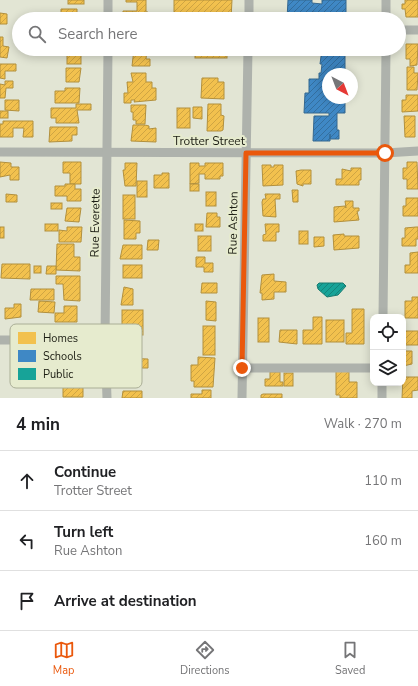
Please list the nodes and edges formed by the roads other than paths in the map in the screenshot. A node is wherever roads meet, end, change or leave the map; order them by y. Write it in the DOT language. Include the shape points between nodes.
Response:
graph roads {
  1 [pos="108,0"];
  2 [pos="249,0"];
  3 [pos="386,0"];
  4 [pos="108,12"];
  5 [pos="249,12"];
  6 [pos="386,12"];
  7 [pos="406,30"];
  8 [pos="418,30"];
  9 [pos="108,56"];
  10 [pos="248,56"];
  11 [pos="386,56"];
  12 [pos="418,151"];
  13 [pos="0,152"];
  14 [pos="108,153"];
  15 [pos="246,153"];
  16 [pos="385,153"];
  17 [pos="382,314"];
  18 [pos="105,324"];
  19 [pos="242,368"];
  20 [pos="370,368"];
  21 [pos="382,386"];
  22 [pos="107,388"];
  23 [pos="107,398"];
  24 [pos="242,398"];
  25 [pos="382,398"];
  1 -- 4 [label="street"];
  2 -- 5 [label="street"];
  3 -- 6 [label="street"];
  7 -- 8 [label="street"];
  9 -- 14 [label="street, Rue Everette"];
  10 -- 15 [label="street, Rue Ashton"];
  11 -- 16 [label="street"];
  12 -- 16 [label="street, Trotter Street"];
  13 -- 14 [label="street, Trotter Street"];
  14 -- 15 [label="street, Trotter Street"];
  14 -- 18 [label="street, Rue Everette"];
  15 -- 16 [label="street, Trotter Street"];
  15 -- 19 [label="street, Rue Ashton"];
  16 -- 17 [label="street"];
  19 -- 20 [label="street"];
  19 -- 24 [label="street, Rue Ashton"];
  21 -- 25 [label="street"];
  22 -- 23 [label="street, Rue Everette"];
}
